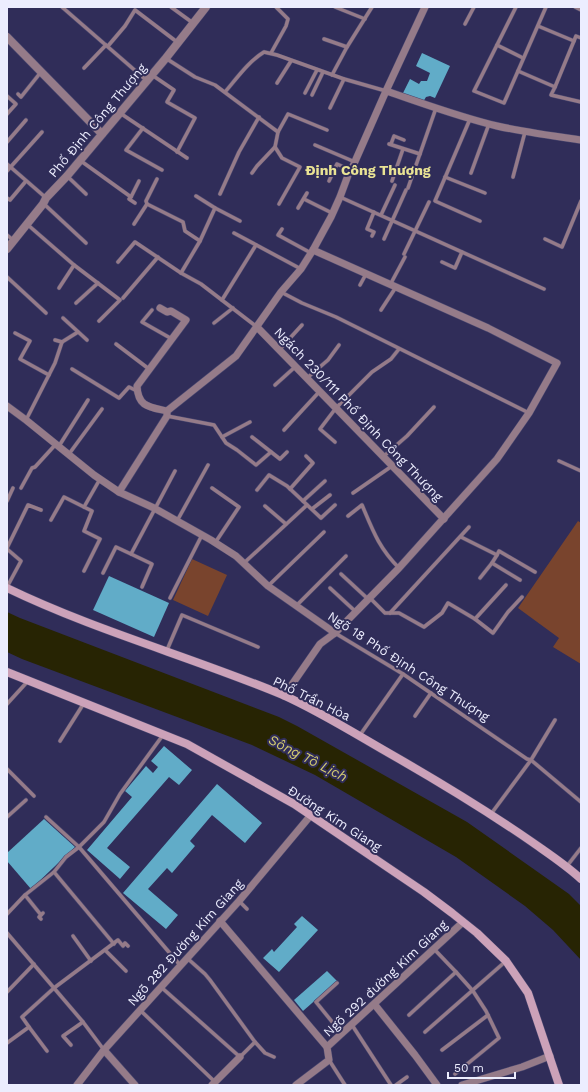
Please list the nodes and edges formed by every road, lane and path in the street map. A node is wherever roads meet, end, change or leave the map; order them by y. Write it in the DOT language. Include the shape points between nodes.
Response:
graph roads {
  1 [pos="62,7"];
  2 [pos="171,7"];
  3 [pos="206,7"];
  4 [pos="276,7"];
  5 [pos="335,7"];
  6 [pos="371,7"];
  7 [pos="425,7"];
  8 [pos="474,7"];
  9 [pos="516,7"];
  10 [pos="546,7"];
  11 [pos="575,7"];
  12 [pos="581,10"];
  13 [pos="365,19"];
  14 [pos="194,23"];
  15 [pos="465,24"];
  16 [pos="538,26"];
  17 [pos="7,37"];
  18 [pos="581,38"];
  19 [pos="324,39"];
  20 [pos="574,41"];
  21 [pos="178,43"];
  22 [pos="497,45"];
  23 [pos="107,46"];
  24 [pos="347,47"];
  25 [pos="271,53"];
  26 [pos="166,58"];
  27 [pos="523,58"];
  28 [pos="291,61"];
  29 [pos="84,68"];
  30 [pos="317,70"];
  31 [pos="518,71"];
  32 [pos="42,72"];
  33 [pos="323,72"];
  34 [pos="332,75"];
  35 [pos="149,78"];
  36 [pos="344,79"];
  37 [pos="277,83"];
  38 [pos="555,87"];
  39 [pos="386,91"];
  40 [pos="226,92"];
  41 [pos="305,93"];
  42 [pos="18,94"];
  43 [pos="312,95"];
  44 [pos="7,96"];
  45 [pos="581,102"];
  46 [pos="330,108"];
  47 [pos="436,108"];
  48 [pos="120,112"];
  49 [pos="7,114"];
  50 [pos="259,117"];
  51 [pos="470,118"];
  52 [pos="26,120"];
  53 [pos="489,124"];
  54 [pos="143,128"];
  55 [pos="327,130"];
  56 [pos="42,132"];
  57 [pos="278,132"];
  58 [pos="526,132"];
  59 [pos="102,134"];
  60 [pos="404,140"];
  61 [pos="581,140"];
  62 [pos="7,142"];
  63 [pos="315,145"];
  64 [pos="275,147"];
  65 [pos="403,149"];
  66 [pos="176,152"];
  67 [pos="420,154"];
  68 [pos="187,158"];
  69 [pos="80,160"];
  70 [pos="355,162"];
  71 [pos="9,165"];
  72 [pos="162,170"];
  73 [pos="350,170"];
  74 [pos="7,171"];
  75 [pos="252,173"];
  76 [pos="471,173"];
  77 [pos="67,176"];
  78 [pos="445,177"];
  79 [pos="513,177"];
  80 [pos="157,179"];
  81 [pos="26,181"];
  82 [pos="139,181"];
  83 [pos="329,181"];
  84 [pos="392,181"];
  85 [pos="395,185"];
  86 [pos="307,193"];
  87 [pos="485,193"];
  88 [pos="86,194"];
  89 [pos="220,194"];
  90 [pos="196,196"];
  91 [pos="131,197"];
  92 [pos="340,197"];
  93 [pos="7,198"];
  94 [pos="304,199"];
  95 [pos="45,201"];
  96 [pos="581,201"];
  97 [pos="429,202"];
  98 [pos="135,203"];
  99 [pos="147,204"];
  100 [pos="279,204"];
  101 [pos="215,208"];
  102 [pos="298,208"];
  103 [pos="374,212"];
  104 [pos="332,213"];
  105 [pos="381,215"];
  106 [pos="240,221"];
  107 [pos="392,221"];
  108 [pos="480,221"];
  109 [pos="27,224"];
  110 [pos="134,224"];
  111 [pos="282,229"];
  112 [pos="415,231"];
  113 [pos="234,233"];
  114 [pos="372,236"];
  115 [pos="10,237"];
  116 [pos="384,239"];
  117 [pos="544,239"];
  118 [pos="200,241"];
  119 [pos="86,243"];
  120 [pos="256,245"];
  121 [pos="7,249"];
  122 [pos="312,252"];
  123 [pos="462,252"];
  124 [pos="158,257"];
  125 [pos="118,262"];
  126 [pos="442,262"];
  127 [pos="74,265"];
  128 [pos="301,269"];
  129 [pos="181,273"];
  130 [pos="366,274"];
  131 [pos="7,277"];
  132 [pos="98,283"];
  133 [pos="360,285"];
  134 [pos="393,286"];
  135 [pos="59,288"];
  136 [pos="544,289"];
  137 [pos="281,292"];
  138 [pos="123,298"];
  139 [pos="222,300"];
  140 [pos="76,303"];
  141 [pos="160,308"];
  142 [pos="233,308"];
  143 [pos="152,310"];
  144 [pos="381,310"];
  145 [pos="46,313"];
  146 [pos="63,318"];
  147 [pos="99,321"];
  148 [pos="214,323"];
  149 [pos="302,325"];
  150 [pos="257,327"];
  151 [pos="78,332"];
  152 [pos="15,333"];
  153 [pos="172,339"];
  154 [pos="55,340"];
  155 [pos="87,340"];
  156 [pos="62,342"];
  157 [pos="116,344"];
  158 [pos="339,345"];
  159 [pos="280,349"];
  160 [pos="399,349"];
  161 [pos="296,366"];
  162 [pos="72,369"];
  163 [pos="149,369"];
  164 [pos="49,375"];
  165 [pos="307,378"];
  166 [pos="275,384"];
  167 [pos="137,391"];
  168 [pos="320,392"];
  169 [pos="88,400"];
  170 [pos="7,406"];
  171 [pos="434,407"];
  172 [pos="336,408"];
  173 [pos="102,409"];
  174 [pos="167,413"];
  175 [pos="529,413"];
  176 [pos="26,420"];
  177 [pos="250,422"];
  178 [pos="284,430"];
  179 [pos="222,437"];
  180 [pos="252,437"];
  181 [pos="335,442"];
  182 [pos="58,445"];
  183 [pos="271,452"];
  184 [pos="287,452"];
  185 [pos="69,454"];
  186 [pos="306,456"];
  187 [pos="383,457"];
  188 [pos="559,461"];
  189 [pos="208,465"];
  190 [pos="392,466"];
  191 [pos="175,471"];
  192 [pos="581,471"];
  193 [pos="100,479"];
  194 [pos="325,481"];
  195 [pos="13,488"];
  196 [pos="21,488"];
  197 [pos="212,488"];
  198 [pos="290,489"];
  199 [pos="257,490"];
  200 [pos="119,492"];
  201 [pos="353,493"];
  202 [pos="330,495"];
  203 [pos="7,501"];
  204 [pos="303,501"];
  205 [pos="307,505"];
  206 [pos="335,505"];
  207 [pos="265,506"];
  208 [pos="84,507"];
  209 [pos="154,508"];
  210 [pos="41,510"];
  211 [pos="312,510"];
  212 [pos="348,516"];
  213 [pos="444,519"];
  214 [pos="51,520"];
  215 [pos="177,521"];
  216 [pos="286,524"];
  217 [pos="469,527"];
  218 [pos="324,532"];
  219 [pos="202,535"];
  220 [pos="460,537"];
  221 [pos="215,543"];
  222 [pos="7,549"];
  223 [pos="131,554"];
  224 [pos="497,555"];
  225 [pos="346,556"];
  226 [pos="244,563"];
  227 [pos="492,563"];
  228 [pos="399,568"];
  229 [pos="84,571"];
  230 [pos="535,572"];
  231 [pos="103,573"];
  232 [pos="341,574"];
  233 [pos="480,578"];
  234 [pos="520,580"];
  235 [pos="506,585"];
  236 [pos="268,586"];
  237 [pos="142,587"];
  238 [pos="7,588"];
  239 [pos="330,588"];
  240 [pos="522,597"];
  241 [pos="170,598"];
  242 [pos="369,599"];
  243 [pos="296,606"];
  244 [pos="356,612"];
  245 [pos="390,613"];
  246 [pos="475,619"];
  247 [pos="335,633"];
  248 [pos="258,647"];
  249 [pos="166,652"];
  250 [pos="7,672"];
  251 [pos="403,674"];
  252 [pos="28,681"];
  253 [pos="431,693"];
  254 [pos="284,696"];
  255 [pos="7,704"];
  256 [pos="84,704"];
  257 [pos="416,716"];
  258 [pos="555,720"];
  259 [pos="164,735"];
  260 [pos="359,736"];
  261 [pos="60,741"];
  262 [pos="531,760"];
  263 [pos="7,769"];
  264 [pos="34,796"];
  265 [pos="26,800"];
  266 [pos="581,802"];
  267 [pos="311,814"];
  268 [pos="491,814"];
  269 [pos="7,817"];
  270 [pos="46,817"];
  271 [pos="79,847"];
  272 [pos="581,848"];
  273 [pos="567,866"];
  274 [pos="54,872"];
  275 [pos="581,879"];
  276 [pos="25,895"];
  277 [pos="239,901"];
  278 [pos="247,909"];
  279 [pos="7,914"];
  280 [pos="42,916"];
  281 [pos="220,921"];
  282 [pos="463,922"];
  283 [pos="7,933"];
  284 [pos="72,936"];
  285 [pos="114,944"];
  286 [pos="128,946"];
  287 [pos="434,949"];
  288 [pos="105,950"];
  289 [pos="187,958"];
  290 [pos="91,960"];
  291 [pos="506,961"];
  292 [pos="34,964"];
  293 [pos="180,965"];
  294 [pos="126,971"];
  295 [pos="456,972"];
  296 [pos="337,983"];
  297 [pos="160,987"];
  298 [pos="54,988"];
  299 [pos="473,991"];
  300 [pos="7,992"];
  301 [pos="375,1004"];
  302 [pos="140,1010"];
  303 [pos="409,1015"];
  304 [pos="488,1015"];
  305 [pos="83,1022"];
  306 [pos="352,1025"];
  307 [pos="29,1027"];
  308 [pos="425,1032"];
  309 [pos="342,1034"];
  310 [pos="255,1042"];
  311 [pos="7,1043"];
  312 [pos="71,1045"];
  313 [pos="327,1047"];
  314 [pos="104,1050"];
  315 [pos="442,1050"];
  316 [pos="47,1052"];
  317 [pos="550,1056"];
  318 [pos="240,1057"];
  319 [pos="274,1057"];
  320 [pos="329,1060"];
  321 [pos="455,1074"];
  322 [pos="407,1077"];
  323 [pos="215,1084"];
  324 [pos="298,1084"];
  325 [pos="389,1084"];
  326 [pos="77,1085"];
  327 [pos="135,1085"];
  328 [pos="345,1085"];
  329 [pos="396,1085"];
  330 [pos="437,1085"];
  331 [pos="462,1085"];
  332 [pos="559,1085"];
  1 -- 23 [label="lane"];
  2 -- 14 [label="lane"];
  3 -- 14 [label="street, Phố Định Công Thượng"];
  4 -- 25 [label="lane" via="288,19"];
  5 -- 13 [label="lane"];
  6 -- 13 [label="lane"];
  7 -- 39 [label="street"];
  8 -- 15 [label="lane"];
  9 -- 22 [label="lane"];
  10 -- 16 [label="lane"];
  11 -- 12 [label="lane"];
  13 -- 24 [label="lane"];
  14 -- 21 [label="street, Phố Định Công Thượng"];
  16 -- 20 [label="lane"];
  16 -- 27 [label="lane"];
  17 -- 32 [label="street"];
  18 -- 20 [label="lane" via="576,36"];
  19 -- 24 [label="lane"];
  20 -- 38 [label="lane"];
  21 -- 23 [label="lane" via="135,10"];
  21 -- 26 [label="street, Phố Định Công Thượng"];
  22 -- 27 [label="lane"];
  22 -- 31 [label="lane" via="474,92 504,103"];
  23 -- 29 [label="lane"];
  23 -- 35 [label="lane"];
  24 -- 34 [label="lane"];
  25 -- 28 [label="lane"];
  25 -- 40 [label="lane" via="264,52 257,57"];
  26 -- 35 [label="street, Phố Định Công Thượng"];
  26 -- 40 [label="lane" via="195,77"];
  27 -- 31 [label="lane"];
  28 -- 30 [label="lane"];
  28 -- 37 [label="lane"];
  30 -- 33 [label="lane"];
  30 -- 41 [label="lane"];
  31 -- 38 [label="lane"];
  32 -- 42 [label="lane" via="22,97"];
  32 -- 59 [label="street"];
  33 -- 34 [label="lane"];
  33 -- 43 [label="lane"];
  34 -- 36 [label="lane"];
  35 -- 48 [label="street, Phố Định Công Thượng"];
  35 -- 66 [label="lane" via="174,90 167,102 195,118"];
  36 -- 39 [label="lane"];
  36 -- 46 [label="lane"];
  38 -- 45 [label="lane" via="551,95"];
  39 -- 47 [label="street"];
  39 -- 70 [label="street"];
  40 -- 50 [label="lane"];
  44 -- 49 [label="lane" via="16,104"];
  47 -- 51 [label="street"];
  47 -- 67 [label="lane"];
  48 -- 54 [label="lane"];
  48 -- 59 [label="street, Phố Định Công Thượng"];
  50 -- 57 [label="lane"];
  50 -- 89 [label="lane" via="239,152"];
  51 -- 53 [label="street"];
  51 -- 78 [label="lane"];
  52 -- 62 [label="lane"];
  53 -- 58 [label="street"];
  53 -- 76 [label="lane"];
  54 -- 66 [label="lane"];
  54 -- 72 [label="lane" via="126,150"];
  55 -- 57 [label="lane" via="288,114"];
  56 -- 71 [label="lane"];
  57 -- 64 [label="lane"];
  58 -- 61 [label="street"];
  58 -- 79 [label="lane"];
  59 -- 69 [label="street, Phố Định Công Thượng"];
  60 -- 65 [label="lane" via="394,136 390,144"];
  63 -- 70 [label="lane"];
  64 -- 75 [label="lane"];
  64 -- 100 [label="lane" via="282,158 300,166"];
  65 -- 67 [label="lane"];
  65 -- 84 [label="lane"];
  66 -- 68 [label="lane"];
  67 -- 107 [label="lane"];
  69 -- 77 [label="street, Phố Định Công Thượng"];
  69 -- 91 [label="lane"];
  70 -- 73 [label="street"];
  71 -- 74 [label="lane"];
  71 -- 81 [label="lane"];
  73 -- 83 [label="lane" via="337,164"];
  73 -- 92 [label="street"];
  77 -- 88 [label="lane"];
  77 -- 95 [label="street, Phố Định Công Thượng"];
  78 -- 87 [label="lane"];
  78 -- 108 [label="lane" via="435,201"];
  80 -- 99 [label="lane" via="146,201"];
  81 -- 93 [label="lane" via="10,200"];
  81 -- 95 [label="lane"];
  82 -- 91 [label="lane"];
  85 -- 105 [label="lane"];
  86 -- 94 [label="lane"];
  90 -- 101 [label="lane"];
  91 -- 98 [label="lane" via="129,199"];
  92 -- 103 [label="lane"];
  92 -- 104 [label="street"];
  94 -- 102 [label="lane"];
  94 -- 104 [label="lane"];
  95 -- 109 [label="street, Phố Định Công Thượng"];
  95 -- 119 [label="lane"];
  96 -- 117 [label="lane" via="562,247"];
  97 -- 112 [label="lane"];
  99 -- 110 [label="lane"];
  99 -- 118 [label="lane" via="183,222 185,231"];
  101 -- 106 [label="lane"];
  101 -- 118 [label="lane"];
  103 -- 105 [label="lane"];
  103 -- 114 [label="lane" via="366,230 374,232"];
  104 -- 122 [label="street"];
  105 -- 107 [label="lane"];
  107 -- 112 [label="lane"];
  107 -- 116 [label="lane"];
  109 -- 115 [label="street, Phố Định Công Thượng"];
  109 -- 127 [label="lane"];
  111 -- 122 [label="lane" via="278,235"];
  112 -- 123 [label="lane"];
  112 -- 134 [label="lane"];
  113 -- 120 [label="lane"];
  115 -- 121 [label="street, Phố Định Công Thượng"];
  118 -- 129 [label="lane"];
  120 -- 128 [label="lane"];
  120 -- 139 [label="lane"];
  122 -- 128 [label="street"];
  122 -- 130 [label="street"];
  123 -- 126 [label="lane" via="455,268"];
  123 -- 136 [label="lane"];
  124 -- 125 [label="lane" via="135,242"];
  124 -- 129 [label="lane"];
  124 -- 138 [label="lane"];
  127 -- 132 [label="lane"];
  127 -- 135 [label="lane"];
  128 -- 137 [label="street"];
  129 -- 139 [label="lane"];
  130 -- 133 [label="lane"];
  130 -- 134 [label="street"];
  131 -- 145 [label="lane"];
  132 -- 140 [label="lane"];
  132 -- 147 [label="lane" via="120,300"];
  134 -- 144 [label="lane"];
  134 -- 175 [label="street" via="488,328 557,363"];
  137 -- 150 [label="street"];
  137 -- 160 [label="lane"];
  139 -- 142 [label="lane"];
  141 -- 153 [label="street" via="186,320"];
  142 -- 148 [label="lane"];
  142 -- 150 [label="lane"];
  143 -- 153 [label="lane" via="142,322"];
  146 -- 151 [label="lane"];
  149 -- 159 [label="lane"];
  150 -- 159 [label="street, Ngách 230/111 Phố Định Công Thượng"];
  150 -- 174 [label="street" via="236,356"];
  151 -- 155 [label="lane"];
  151 -- 156 [label="lane"];
  152 -- 164 [label="lane" via="30,341 20,359"];
  153 -- 163 [label="street"];
  154 -- 156 [label="lane"];
  156 -- 164 [label="lane"];
  157 -- 163 [label="lane"];
  158 -- 165 [label="lane" via="328,360"];
  159 -- 161 [label="street, Ngách 230/111 Phố Định Công Thượng"];
  160 -- 172 [label="lane"];
  160 -- 175 [label="lane"];
  161 -- 165 [label="street, Ngách 230/111 Phố Định Công Thượng"];
  161 -- 166 [label="lane"];
  162 -- 167 [label="lane" via="119,398 129,387"];
  163 -- 167 [label="street" via="137,386"];
  164 -- 176 [label="lane"];
  165 -- 168 [label="street, Ngách 230/111 Phố Định Công Thượng"];
  167 -- 174 [label="street" via="142,404"];
  168 -- 172 [label="street, Ngách 230/111 Phố Định Công Thượng"];
  168 -- 178 [label="lane"];
  169 -- 182 [label="lane"];
  170 -- 176 [label="street, Ngõ 18 Phố Định Công Thượng"];
  171 -- 187 [label="lane"];
  172 -- 181 [label="lane" via="320,429"];
  172 -- 187 [label="street, Ngách 230/111 Phố Định Công Thượng"];
  173 -- 185 [label="lane"];
  174 -- 179 [label="lane" via="214,425"];
  174 -- 200 [label="street"];
  175 -- 213 [label="street" via="497,459"];
  176 -- 182 [label="street, Ngõ 18 Phố Định Công Thượng"];
  177 -- 179 [label="lane"];
  179 -- 183 [label="lane" via="226,443 256,465"];
  180 -- 183 [label="lane"];
  182 -- 185 [label="street, Ngõ 18 Phố Định Công Thượng"];
  182 -- 196 [label="lane" via="32,468"];
  183 -- 184 [label="lane" via="280,459"];
  185 -- 193 [label="street, Ngõ 18 Phố Định Công Thượng"];
  186 -- 198 [label="lane" via="313,463"];
  187 -- 190 [label="street, Ngách 230/111 Phố Định Công Thượng"];
  188 -- 192 [label="lane"];
  189 -- 215 [label="lane"];
  190 -- 201 [label="lane"];
  190 -- 213 [label="street, Ngách 230/111 Phố Định Công Thượng"];
  191 -- 209 [label="lane"];
  193 -- 200 [label="street, Ngõ 18 Phố Định Công Thượng"];
  193 -- 208 [label="lane"];
  194 -- 204 [label="lane"];
  195 -- 203 [label="lane"];
  197 -- 221 [label="lane" via="239,507"];
  198 -- 199 [label="lane" via="269,475"];
  198 -- 204 [label="lane"];
  200 -- 209 [label="street, Ngõ 18 Phố Định Công Thượng"];
  202 -- 211 [label="lane"];
  204 -- 205 [label="lane"];
  205 -- 211 [label="lane"];
  205 -- 216 [label="lane"];
  206 -- 211 [label="lane" via="321,518"];
  207 -- 216 [label="lane"];
  208 -- 214 [label="lane" via="64,497"];
  208 -- 229 [label="lane" via="92,511 84,531 100,539"];
  209 -- 215 [label="street, Ngõ 18 Phố Định Công Thượng"];
  209 -- 223 [label="lane"];
  210 -- 222 [label="lane" via="28,505"];
  212 -- 228 [label="lane" via="362,506 377,541"];
  213 -- 228 [label="street"];
  215 -- 219 [label="street, Ngõ 18 Phố Định Công Thượng"];
  216 -- 226 [label="lane"];
  217 -- 220 [label="lane"];
  218 -- 236 [label="lane"];
  219 -- 221 [label="street, Ngõ 18 Phố Định Công Thượng"];
  219 -- 241 [label="lane"];
  220 -- 224 [label="lane"];
  220 -- 245 [label="lane"];
  221 -- 226 [label="street, Ngõ 18 Phố Định Công Thượng"];
  222 -- 238 [label="lane" via="21,561"];
  223 -- 231 [label="lane" via="116,547"];
  223 -- 237 [label="lane" via="152,564"];
  224 -- 227 [label="lane"];
  224 -- 230 [label="lane" via="499,551"];
  225 -- 243 [label="lane"];
  226 -- 236 [label="street, Ngõ 18 Phố Định Công Thượng"];
  227 -- 233 [label="lane"];
  227 -- 234 [label="lane"];
  228 -- 242 [label="street"];
  232 -- 242 [label="lane"];
  235 -- 246 [label="lane"];
  236 -- 243 [label="street, Ngõ 18 Phố Định Công Thượng"];
  238 -- 249 [label="main road, Phố Trần Hòa" via="66,615"];
  239 -- 244 [label="lane"];
  240 -- 246 [label="lane" via="493,633"];
  242 -- 244 [label="street"];
  242 -- 245 [label="lane" via="385,613"];
  243 -- 247 [label="street, Ngõ 18 Phố Định Công Thượng"];
  244 -- 247 [label="street"];
  245 -- 246 [label="lane" via="399,613 424,627 442,613 448,603"];
  247 -- 251 [label="lane, Ngõ 18 Phố Định Công Thượng"];
  247 -- 254 [label="street" via="320,644"];
  248 -- 249 [label="lane" via="182,615"];
  249 -- 254 [label="main road, Phố Trần Hòa"];
  250 -- 252 [label="main road, Đường Kim Giang"];
  251 -- 253 [label="lane, Ngõ 18 Phố Định Công Thượng"];
  251 -- 260 [label="lane"];
  252 -- 255 [label="lane"];
  252 -- 256 [label="main road, Đường Kim Giang"];
  253 -- 257 [label="lane"];
  253 -- 262 [label="lane, Ngõ 18 Phố Định Công Thượng"];
  254 -- 260 [label="main road, Phố Trần Hòa"];
  256 -- 259 [label="main road, Đường Kim Giang"];
  256 -- 261 [label="lane"];
  258 -- 262 [label="lane"];
  259 -- 267 [label="main road, Đường Kim Giang" via="187,744"];
  259 -- 271 [label="lane" via="120,794 104,822"];
  260 -- 268 [label="main road, Phố Trần Hòa"];
  262 -- 266 [label="lane, Ngõ 18 Phố Định Công Thượng"];
  262 -- 268 [label="lane"];
  263 -- 264 [label="lane"];
  265 -- 269 [label="lane"];
  267 -- 277 [label="street, Ngõ 282 Đường Kim Giang"];
  267 -- 282 [label="main road, Đường Kim Giang"];
  268 -- 273 [label="main road, Phố Trần Hòa"];
  270 -- 271 [label="lane"];
  271 -- 274 [label="lane" via="66,857"];
  271 -- 293 [label="lane"];
  272 -- 273 [label="lane"];
  273 -- 275 [label="main road, Phố Trần Hòa"];
  274 -- 276 [label="lane"];
  274 -- 285 [label="lane"];
  276 -- 279 [label="lane"];
  276 -- 280 [label="lane"];
  277 -- 278 [label="lane"];
  277 -- 281 [label="street, Ngõ 282 Đường Kim Giang"];
  281 -- 289 [label="street, Ngõ 282 Đường Kim Giang"];
  281 -- 313 [label="street"];
  282 -- 287 [label="street, Ngõ 292 đường Kim Giang"];
  282 -- 291 [label="main road, Đường Kim Giang"];
  283 -- 292 [label="lane"];
  284 -- 290 [label="lane"];
  285 -- 286 [label="lane" via="118,940 123,946 125,943"];
  285 -- 288 [label="lane"];
  287 -- 295 [label="lane"];
  287 -- 301 [label="street, Ngõ 292 đường Kim Giang"];
  288 -- 290 [label="lane"];
  288 -- 294 [label="lane"];
  289 -- 293 [label="street, Ngõ 282 Đường Kim Giang"];
  289 -- 310 [label="lane" via="210,980"];
  290 -- 298 [label="lane"];
  291 -- 299 [label="lane"];
  291 -- 317 [label="main road, Đường Kim Giang" via="528,993"];
  292 -- 298 [label="lane"];
  292 -- 300 [label="lane"];
  293 -- 297 [label="street, Ngõ 282 Đường Kim Giang"];
  295 -- 299 [label="lane"];
  295 -- 303 [label="lane"];
  296 -- 309 [label="lane" via="316,1002"];
  297 -- 302 [label="street, Ngõ 282 Đường Kim Giang"];
  297 -- 318 [label="lane"];
  298 -- 305 [label="lane"];
  298 -- 307 [label="lane" via="22,1017"];
  299 -- 304 [label="lane"];
  299 -- 308 [label="lane"];
  301 -- 306 [label="street, Ngõ 292 đường Kim Giang"];
  301 -- 330 [label="street"];
  302 -- 314 [label="street, Ngõ 282 Đường Kim Giang"];
  302 -- 323 [label="lane"];
  304 -- 315 [label="lane"];
  304 -- 321 [label="lane" via="499,1038"];
  305 -- 312 [label="lane" via="63,1036"];
  305 -- 314 [label="lane"];
  306 -- 309 [label="street, Ngõ 292 đường Kim Giang"];
  306 -- 325 [label="lane"];
  307 -- 311 [label="lane"];
  307 -- 316 [label="lane"];
  309 -- 313 [label="street, Ngõ 292 đường Kim Giang"];
  310 -- 318 [label="lane"];
  310 -- 319 [label="lane" via="265,1053"];
  313 -- 320 [label="street, Ngõ 292 đường Kim Giang"];
  314 -- 326 [label="street, Ngõ 282 Đường Kim Giang"];
  314 -- 327 [label="street"];
  317 -- 331 [label="street"];
  317 -- 332 [label="main road, Đường Kim Giang"];
  318 -- 323 [label="street"];
  320 -- 324 [label="street"];
  320 -- 328 [label="lane"];
  322 -- 329 [label="lane"];
}
